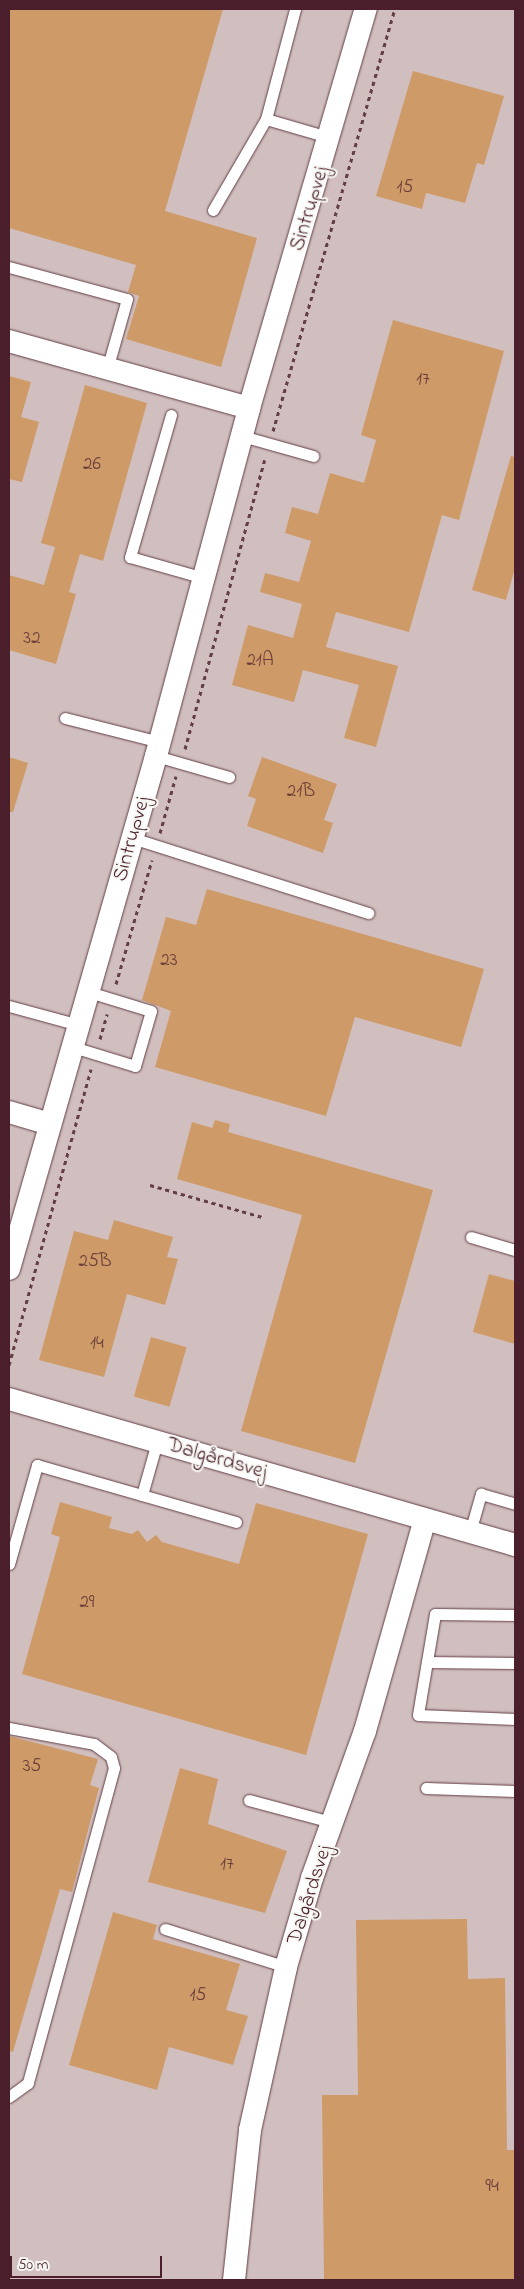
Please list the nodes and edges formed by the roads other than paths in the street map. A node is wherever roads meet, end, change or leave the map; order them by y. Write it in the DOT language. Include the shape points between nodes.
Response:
graph roads {
  1 [pos="295,9"];
  2 [pos="366,9"];
  3 [pos="266,119"];
  4 [pos="331,138"];
  5 [pos="213,210"];
  6 [pos="9,268"];
  7 [pos="9,341"];
  8 [pos="107,369"];
  9 [pos="249,408"];
  10 [pos="172,415"];
  11 [pos="242,436"];
  12 [pos="313,456"];
  13 [pos="204,578"];
  14 [pos="65,718"];
  15 [pos="158,749"];
  16 [pos="228,777"];
  17 [pos="132,838"];
  18 [pos="368,914"];
  19 [pos="89,992"];
  20 [pos="9,1006"];
  21 [pos="79,1026"];
  22 [pos="73,1047"];
  23 [pos="9,1112"];
  24 [pos="50,1124"];
  25 [pos="471,1237"];
  26 [pos="515,1250"];
  27 [pos="9,1269"];
  28 [pos="9,1399"];
  29 [pos="157,1442"];
  30 [pos="142,1495"];
  31 [pos="515,1504"];
  32 [pos="425,1519"];
  33 [pos="236,1522"];
  34 [pos="470,1532"];
  35 [pos="515,1545"];
  36 [pos="9,1564"];
  37 [pos="515,1615"];
  38 [pos="427,1662"];
  39 [pos="515,1663"];
  40 [pos="515,1718"];
  41 [pos="9,1728"];
  42 [pos="426,1788"];
  43 [pos="515,1791"];
  44 [pos="249,1800"];
  45 [pos="334,1823"];
  46 [pos="165,1929"];
  47 [pos="286,1967"];
  48 [pos="9,2097"];
  49 [pos="234,2280"];
  1 -- 3 [label="lane"];
  2 -- 4 [label="street, Sintrupvej"];
  3 -- 4 [label="lane"];
  3 -- 5 [label="lane"];
  4 -- 9 [label="street, Sintrupvej"];
  6 -- 8 [label="lane" via="127,299"];
  7 -- 8 [label="street"];
  8 -- 9 [label="street"];
  9 -- 11 [label="street, Sintrupvej"];
  10 -- 13 [label="lane" via="130,557"];
  11 -- 12 [label="lane"];
  11 -- 13 [label="street, Sintrupvej"];
  13 -- 15 [label="street, Sintrupvej"];
  14 -- 15 [label="lane"];
  15 -- 16 [label="lane" via="180,763"];
  15 -- 17 [label="street, Sintrupvej"];
  17 -- 18 [label="lane"];
  17 -- 19 [label="street, Sintrupvej"];
  19 -- 21 [label="street, Sintrupvej"];
  19 -- 22 [label="lane" via="151,1011 135,1066"];
  20 -- 21 [label="lane"];
  21 -- 22 [label="street, Sintrupvej"];
  22 -- 24 [label="street, Sintrupvej"];
  23 -- 24 [label="street"];
  24 -- 27 [label="street, Sintrupvej"];
  25 -- 26 [label="lane"];
  28 -- 29 [label="street, Dalgårdsvej"];
  29 -- 30 [label="lane"];
  29 -- 32 [label="street, Dalgårdsvej"];
  30 -- 33 [label="lane"];
  30 -- 36 [label="lane" via="37,1465"];
  31 -- 34 [label="lane" via="481,1494"];
  32 -- 34 [label="street, Dalgårdsvej"];
  32 -- 45 [label="street, Dalgårdsvej"];
  34 -- 35 [label="street, Dalgårdsvej"];
  37 -- 38 [label="lane" via="434,1614"];
  38 -- 39 [label="lane"];
  38 -- 40 [label="lane" via="418,1715"];
  41 -- 48 [label="lane" via="94,1744 111,1757 114,1773 28,2083"];
  42 -- 43 [label="lane"];
  44 -- 45 [label="lane"];
  45 -- 47 [label="street, Dalgårdsvej" via="312,1878"];
  46 -- 47 [label="lane"];
  47 -- 49 [label="street, Dalgårdsvej" via="250,2130"];
}
